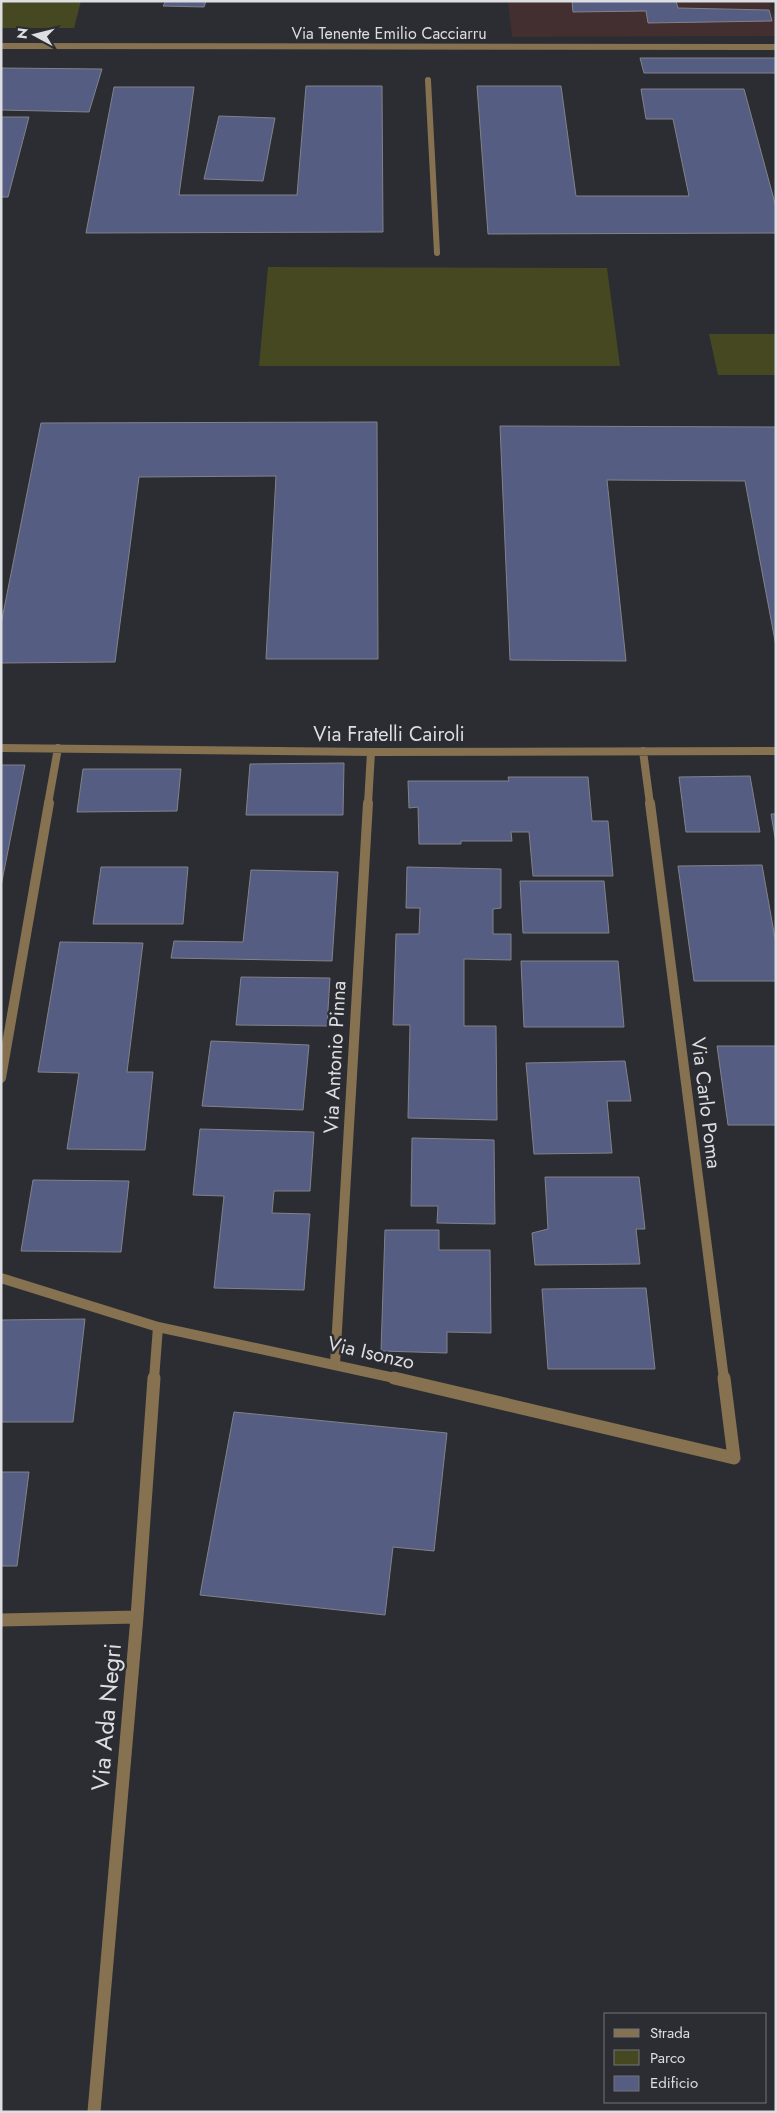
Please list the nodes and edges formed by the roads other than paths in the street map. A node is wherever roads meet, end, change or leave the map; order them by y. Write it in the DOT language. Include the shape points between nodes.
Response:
graph roads {
  1 [pos="1,46"];
  2 [pos="776,47"];
  3 [pos="428,80"];
  4 [pos="437,253"];
  5 [pos="1,748"];
  6 [pos="58,748"];
  7 [pos="642,751"];
  8 [pos="776,751"];
  9 [pos="371,752"];
  10 [pos="1,1078"];
  11 [pos="1,1278"];
  12 [pos="158,1327"];
  13 [pos="335,1364"];
  14 [pos="734,1458"];
  15 [pos="138,1617"];
  16 [pos="1,1620"];
  17 [pos="94,2112"];
  1 -- 2 [label="street, Via Tenente Emilio Cacciarru"];
  3 -- 4 [label="street"];
  5 -- 6 [label="street, Via Fratelli Cairoli"];
  6 -- 9 [label="street, Via Fratelli Cairoli"];
  6 -- 10 [label="street"];
  7 -- 8 [label="street, Via Fratelli Cairoli"];
  7 -- 9 [label="street, Via Fratelli Cairoli"];
  7 -- 14 [label="street, Via Carlo Poma"];
  9 -- 13 [label="street, Via Antonio Pinna"];
  11 -- 12 [label="street, Via Isonzo"];
  12 -- 13 [label="street, Via Isonzo"];
  12 -- 15 [label="street, Via Ada Negri"];
  13 -- 14 [label="street, Via Isonzo"];
  15 -- 16 [label="street"];
  15 -- 17 [label="street, Via Ada Negri"];
}
